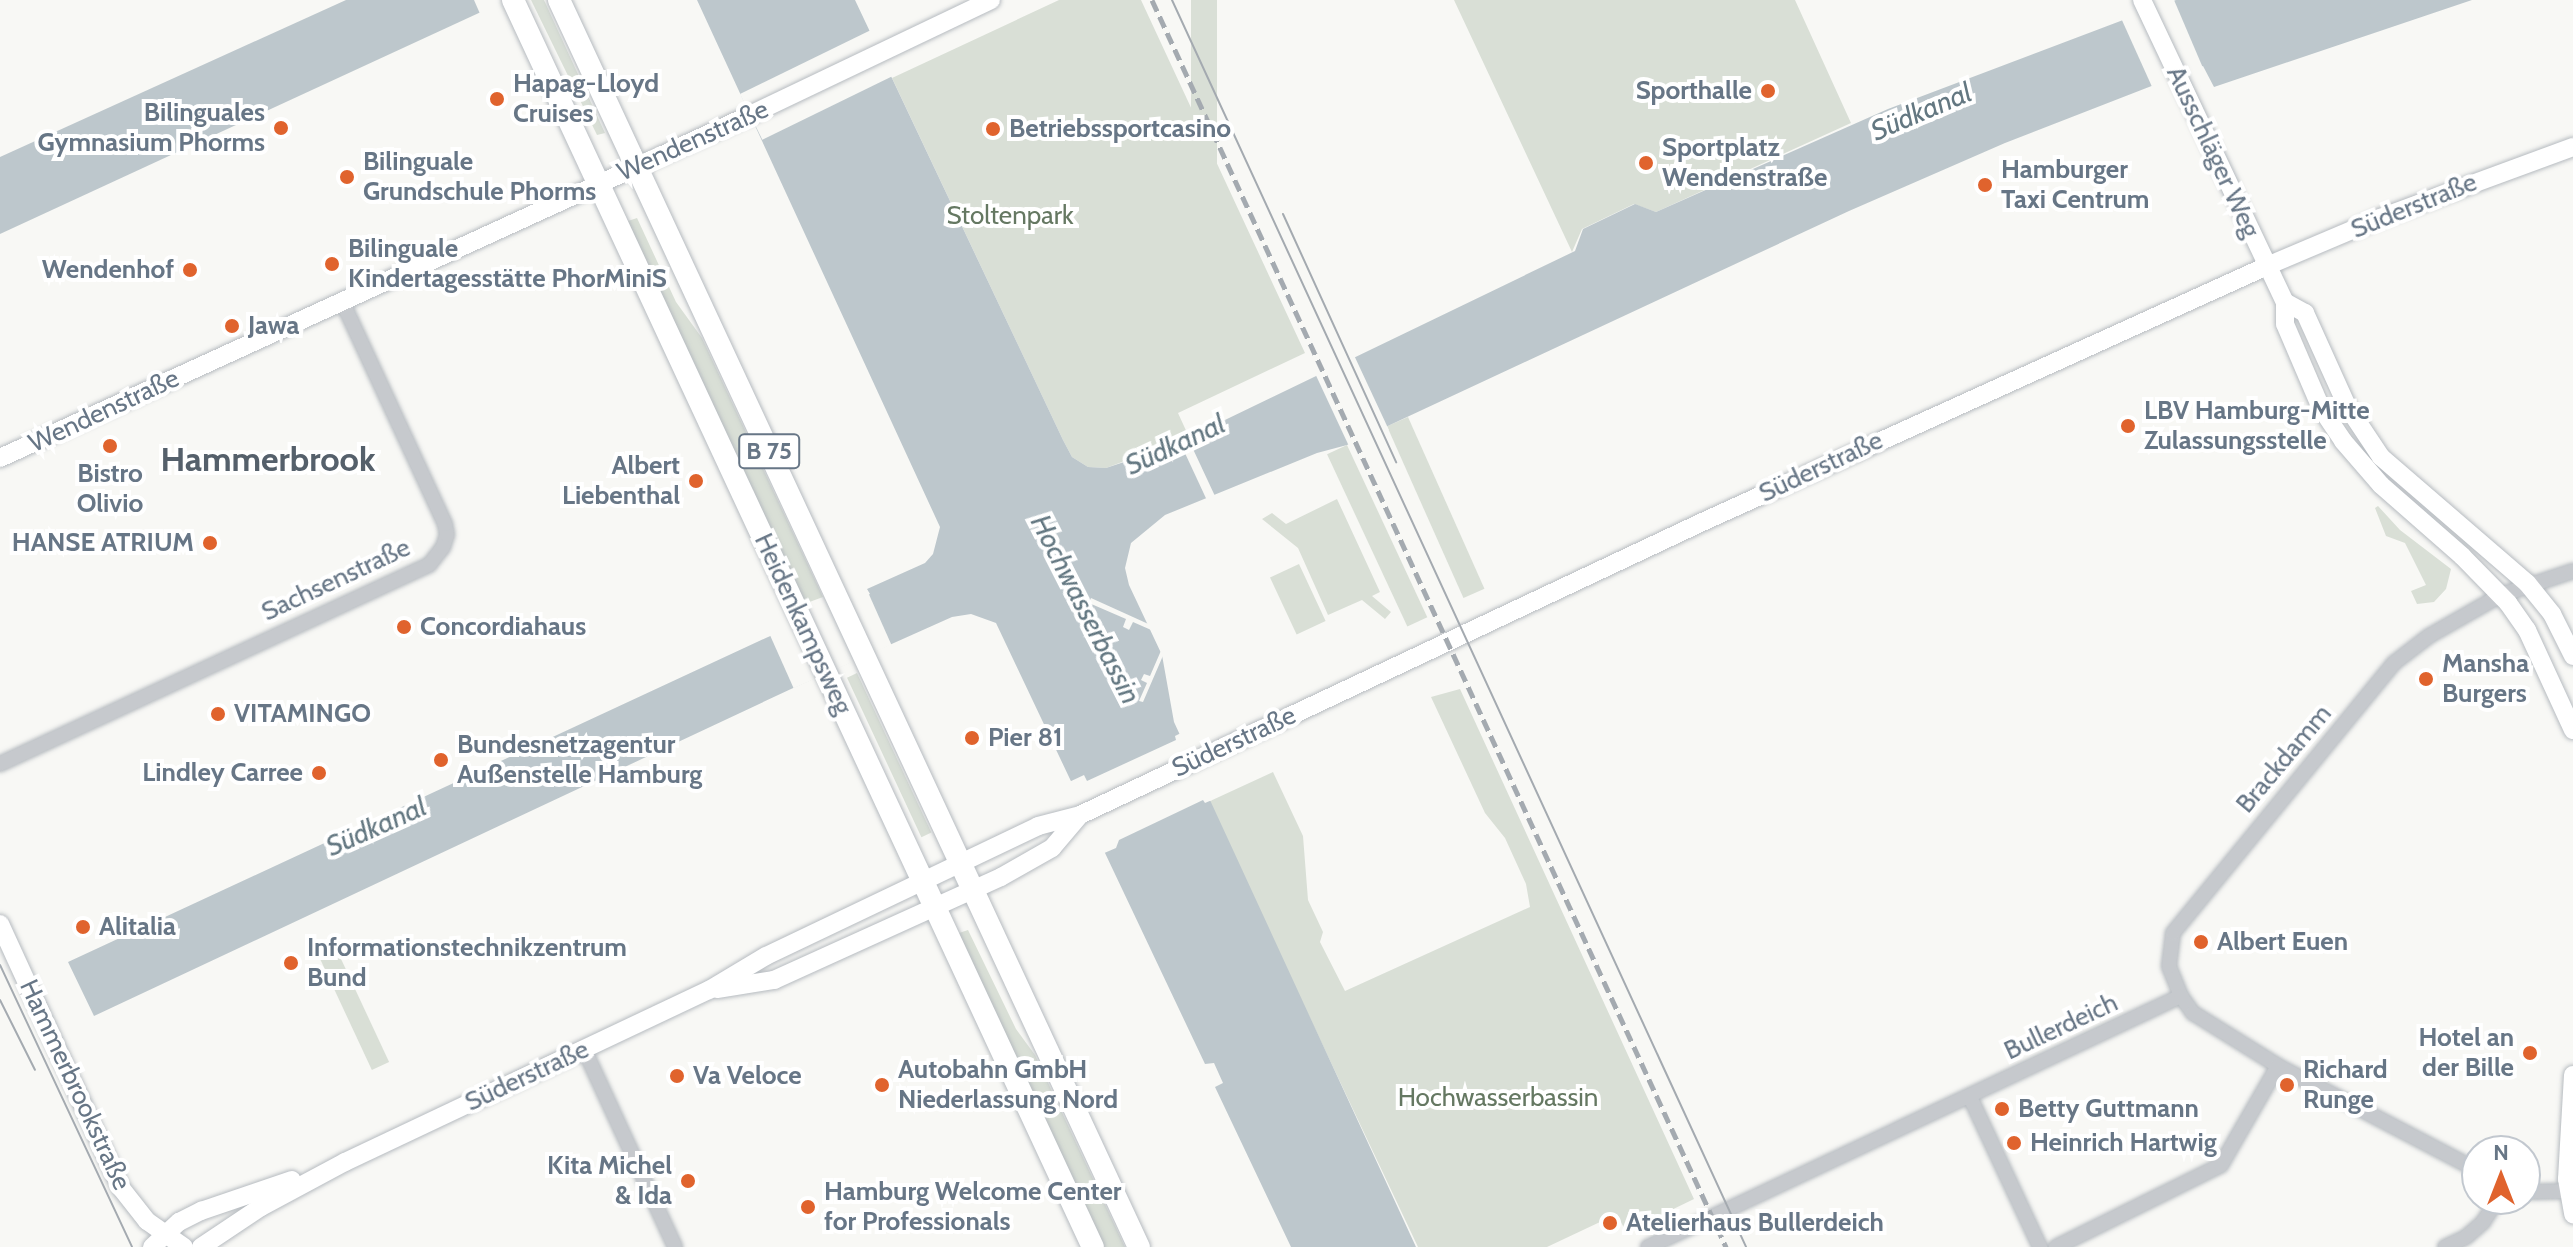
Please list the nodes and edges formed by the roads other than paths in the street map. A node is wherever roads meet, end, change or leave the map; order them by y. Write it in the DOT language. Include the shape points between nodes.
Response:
graph roads {
  1 [pos="513,0"];
  2 [pos="559,0"];
  3 [pos="991,0"];
  4 [pos="2144,4"];
  5 [pos="2573,147"];
  6 [pos="636,166"];
  7 [pos="598,184"];
  8 [pos="2267,266"];
  9 [pos="342,301"];
  10 [pos="2285,302"];
  11 [pos="0,458"];
  12 [pos="2573,571"];
  13 [pos="2527,583"];
  14 [pos="2501,595"];
  15 [pos="2573,656"];
  16 [pos="2573,730"];
  17 [pos="0,764"];
  18 [pos="1080,815"];
  19 [pos="961,863"];
  20 [pos="923,881"];
  21 [pos="973,890"];
  22 [pos="935,907"];
  23 [pos="0,924"];
  24 [pos="709,990"];
  25 [pos="2181,996"];
  26 [pos="584,1049"];
  27 [pos="2278,1066"];
  28 [pos="2573,1075"];
  29 [pos="1970,1097"];
  30 [pos="345,1162"];
  31 [pos="2461,1162"];
  32 [pos="2568,1191"];
  33 [pos="2541,1192"];
  34 [pos="2573,1214"];
  35 [pos="2488,1215"];
  36 [pos="158,1241"];
  37 [pos="184,1247"];
  38 [pos="201,1247"];
  39 [pos="675,1247"];
  40 [pos="1093,1247"];
  41 [pos="1139,1247"];
  42 [pos="1648,1247"];
  43 [pos="2040,1247"];
  44 [pos="2056,1247"];
  45 [pos="2445,1247"];
  1 -- 7 [label="main road, Heidenkampsweg / B 75"];
  2 -- 6 [label="main road, Heidenkampsweg / B 75"];
  3 -- 6 [label="main road, Wendenstraße"];
  4 -- 8 [label="main road, Ausschläger Weg"];
  5 -- 8 [label="main road, Süderstraße"];
  6 -- 7 [label="main road, Wendenstraße"];
  6 -- 19 [label="main road, Heidenkampsweg / B 75"];
  7 -- 9 [label="main road, Wendenstraße"];
  7 -- 20 [label="main road, Heidenkampsweg / B 75"];
  8 -- 10 [label="main road, Ausschläger Weg"];
  8 -- 18 [label="main road, Süderstraße" via="1978,394"];
  9 -- 11 [label="main road, Wendenstraße"];
  9 -- 17 [label="street, Sachsenstraße" via="445,524 443,547 429,565"];
  10 -- 13 [label="main road, Ausschläger Weg" via="2305,313 2347,406 2381,457"];
  10 -- 14 [label="main road, Ausschläger Weg" via="2285,324 2321,408 2343,441 2381,485"];
  12 -- 13 [label="street, Brackdamm"];
  13 -- 14 [label="street, Brackdamm"];
  13 -- 15 [label="main road, Ausschläger Weg" via="2552,614"];
  14 -- 16 [label="main road, Ausschläger Weg" via="2527,630"];
  14 -- 25 [label="street, Brackdamm" via="2418,643 2394,663 2196,903 2169,944 2172,977"];
  18 -- 19 [label="main road, Süderstraße" via="1038,826"];
  18 -- 21 [label="main road, Süderstraße" via="1052,848"];
  19 -- 20 [label="main road, Süderstraße"];
  19 -- 21 [label="main road, Heidenkampsweg / B 75"];
  20 -- 22 [label="main road, Heidenkampsweg / B 75"];
  20 -- 24 [label="main road, Süderstraße" via="766,956"];
  21 -- 22 [label="main road, Süderstraße"];
  21 -- 41 [label="main road, Heidenkampsweg / B 75"];
  22 -- 24 [label="main road, Süderstraße" via="774,980"];
  22 -- 40 [label="main road, Heidenkampsweg / B 75"];
  23 -- 36 [label="main road, Hammerbrookstraße" via="121,1188"];
  24 -- 26 [label="main road, Süderstraße"];
  25 -- 27 [label="street" via="2193,1013"];
  25 -- 29 [label="street, Bullerdeich"];
  26 -- 30 [label="main road, Süderstraße"];
  26 -- 39 [label="street"];
  27 -- 31 [label="street"];
  27 -- 44 [label="street" via="2221,1165"];
  28 -- 32 [label="main road"];
  29 -- 42 [label="street, Bullerdeich"];
  29 -- 43 [label="street"];
  30 -- 36 [label="main road, Süderstraße" via="201,1211"];
  30 -- 38 [label="main road, Süderstraße"];
  32 -- 33 [label="street"];
  32 -- 34 [label="main road"];
  35 -- 45 [label="street" via="2466,1237"];
  36 -- 37 [label="main road, Hammerbrookstraße"];
}
